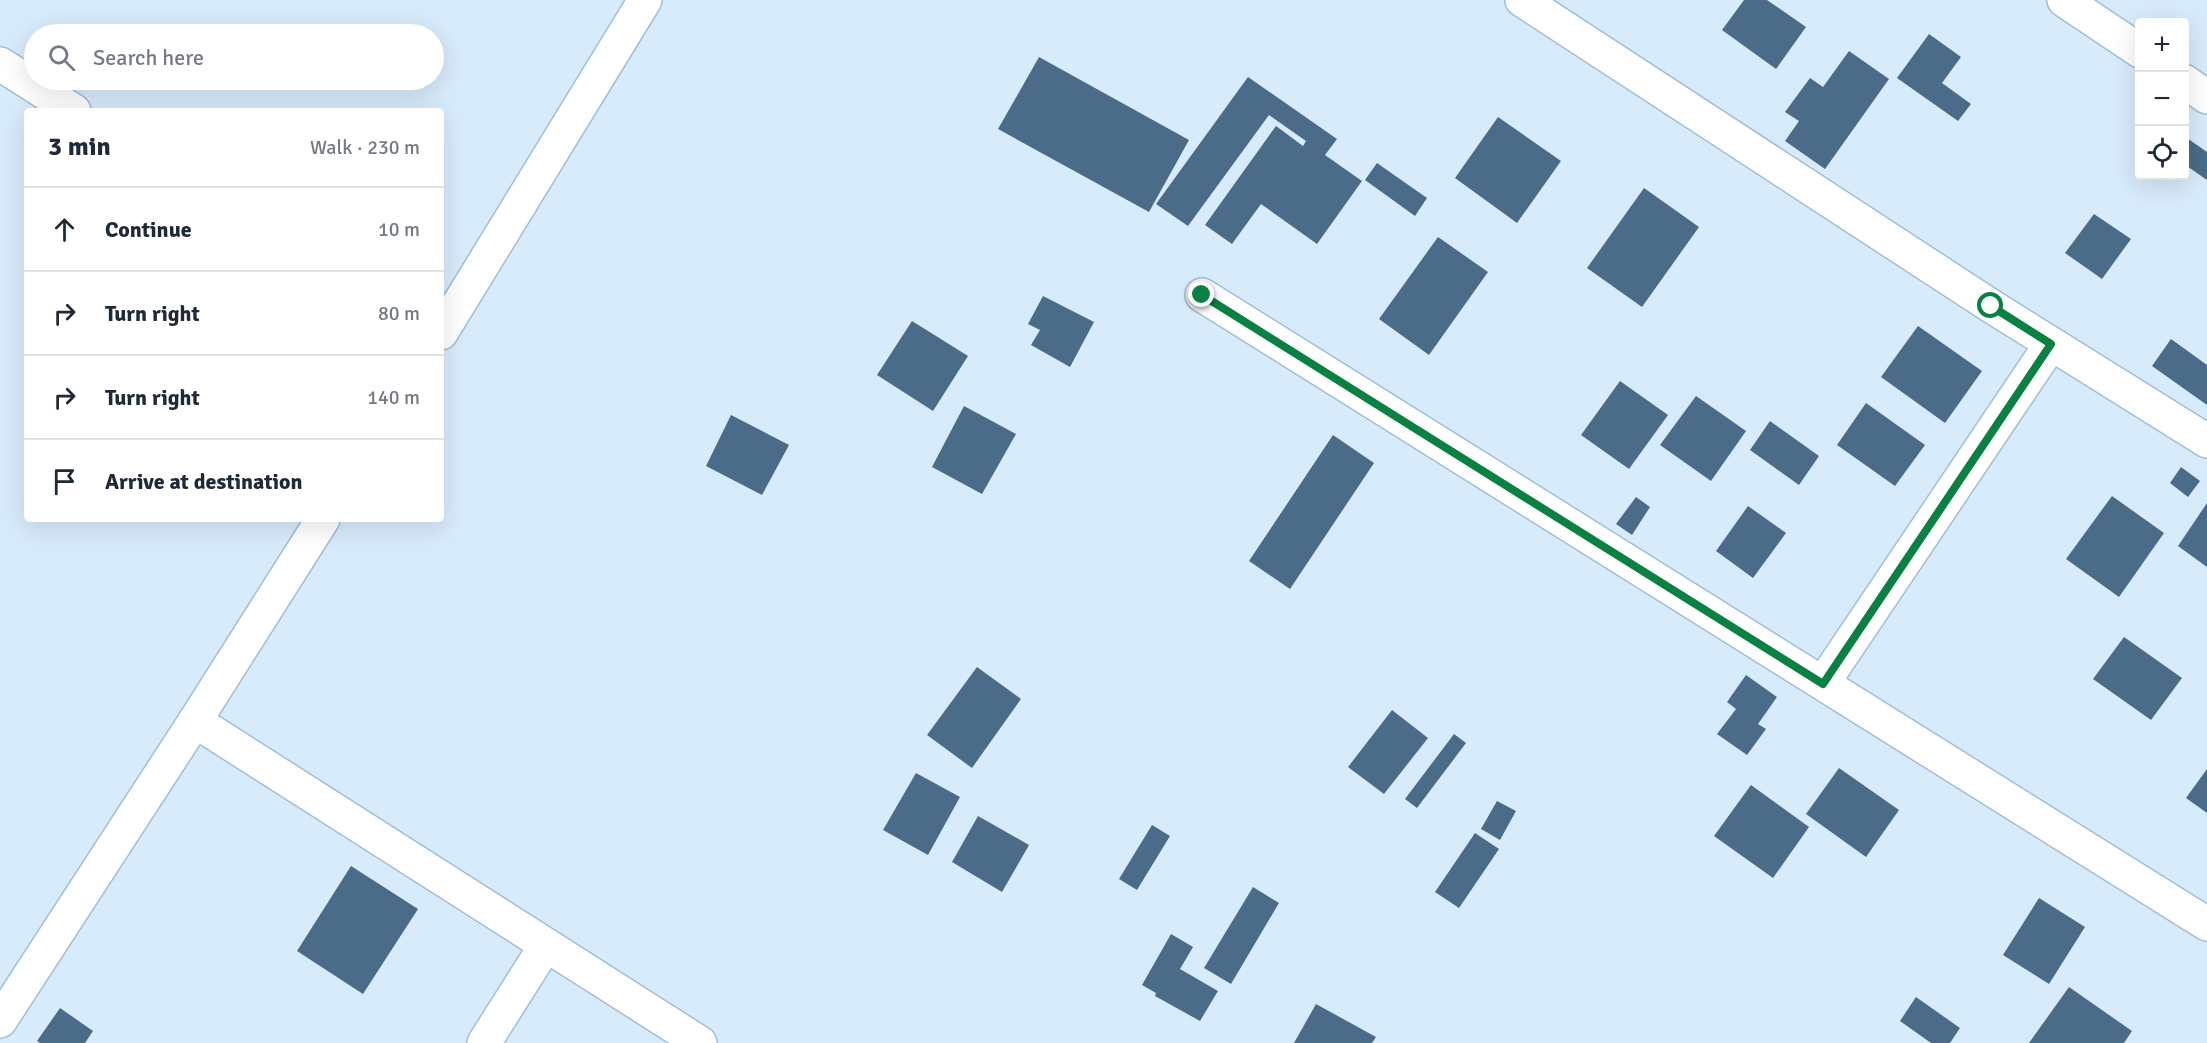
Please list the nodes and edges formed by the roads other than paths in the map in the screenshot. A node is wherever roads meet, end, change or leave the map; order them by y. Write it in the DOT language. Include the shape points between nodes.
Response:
graph roads {
  1 [pos="645,0"];
  2 [pos="1522,0"];
  3 [pos="2064,0"];
  4 [pos="2135,48"];
  5 [pos="0,64"];
  6 [pos="24,79"];
  7 [pos="2189,84"];
  8 [pos="41,90"];
  9 [pos="2207,97"];
  10 [pos="69,108"];
  11 [pos="1202,295"];
  12 [pos="444,328"];
  13 [pos="2051,344"];
  14 [pos="2207,441"];
  15 [pos="321,522"];
  16 [pos="1823,684"];
  17 [pos="195,721"];
  18 [pos="2207,924"];
  19 [pos="546,945"];
  20 [pos="0,1021"];
  21 [pos="484,1043"];
  22 [pos="700,1043"];
  1 -- 12 [label="street"];
  2 -- 13 [label="street"];
  3 -- 4 [label="street"];
  5 -- 6 [label="street"];
  7 -- 9 [label="street"];
  8 -- 10 [label="street"];
  11 -- 16 [label="street"];
  13 -- 14 [label="street"];
  13 -- 16 [label="street"];
  15 -- 17 [label="street"];
  16 -- 18 [label="street"];
  17 -- 19 [label="street"];
  17 -- 20 [label="street"];
  19 -- 21 [label="street"];
  19 -- 22 [label="street"];
}
